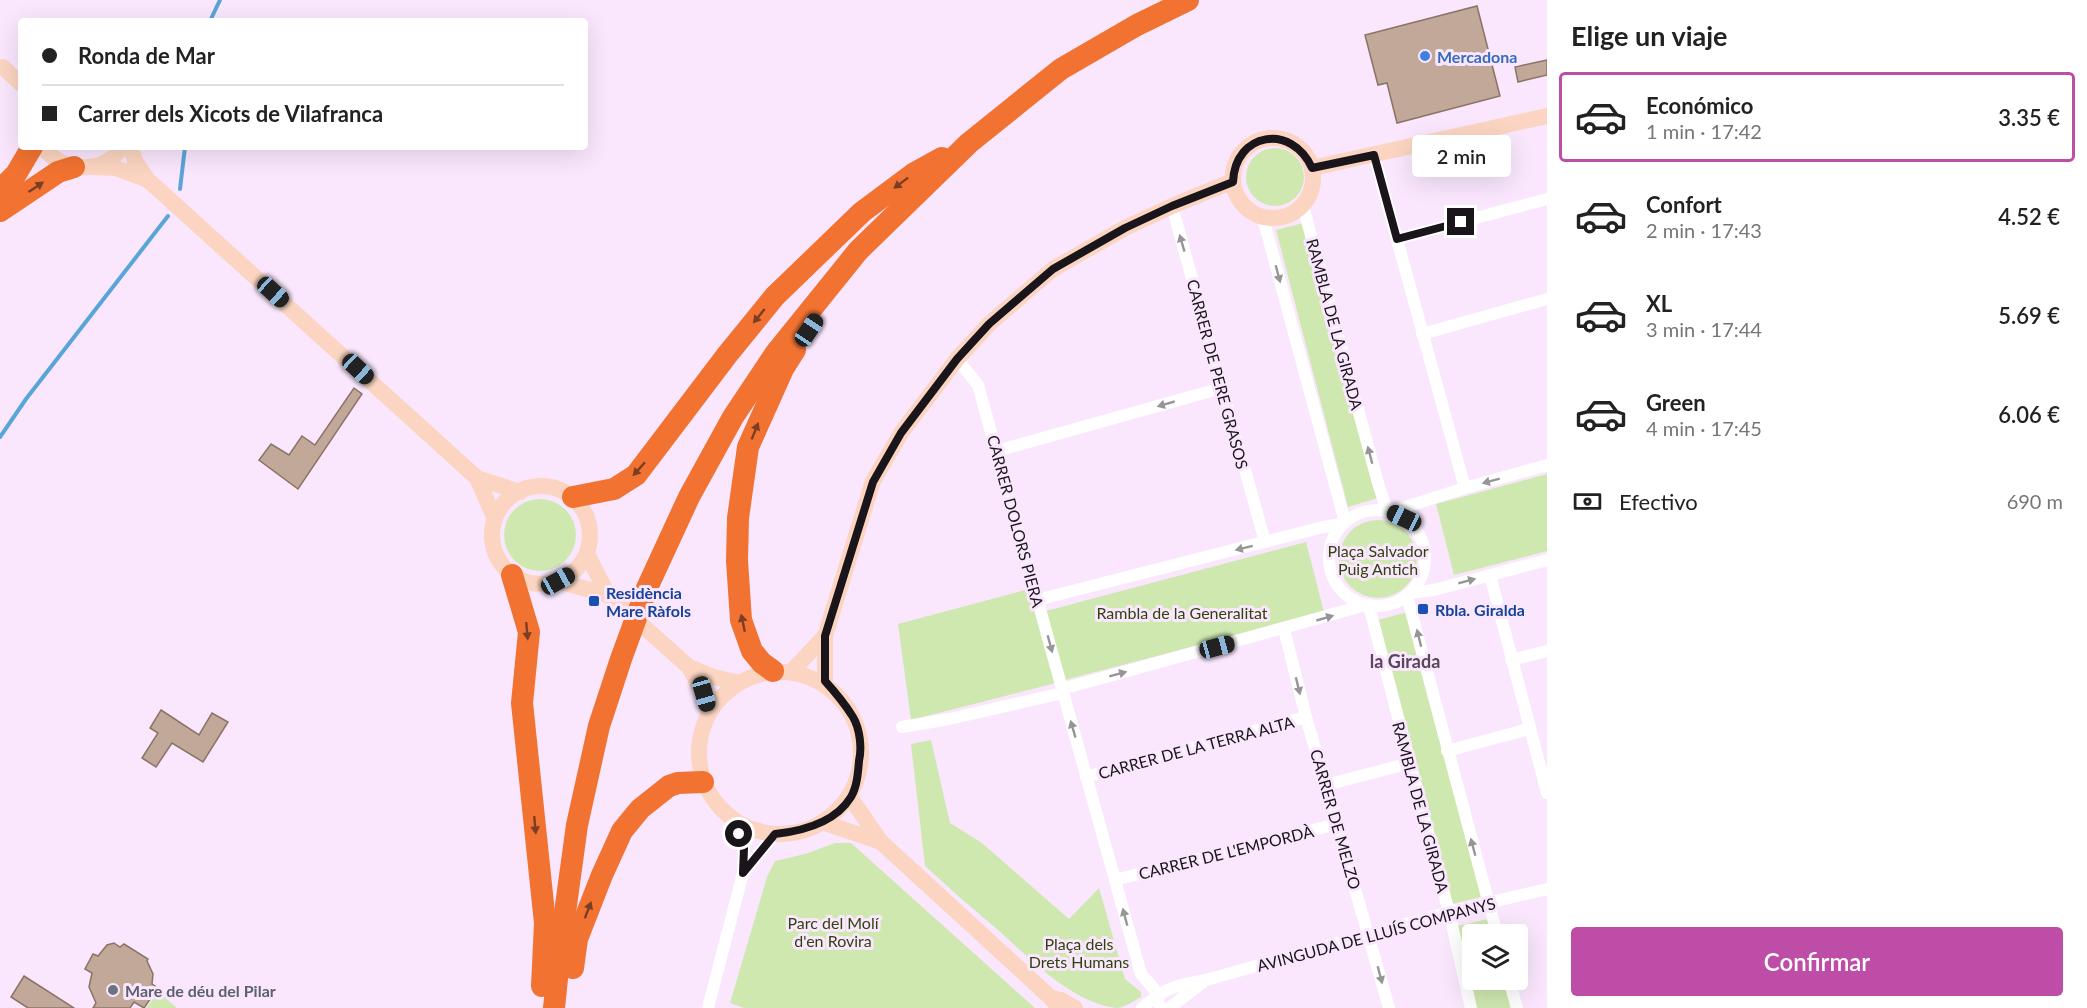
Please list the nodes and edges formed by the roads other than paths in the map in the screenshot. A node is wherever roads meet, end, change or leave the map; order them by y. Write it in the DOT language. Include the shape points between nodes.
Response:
graph roads {
  1 [pos="1188,0"];
  2 [pos="2,67"];
  3 [pos="18,71"];
  4 [pos="18,81"];
  5 [pos="1547,116"];
  6 [pos="969,143"];
  7 [pos="30,150"];
  8 [pos="46,150"];
  9 [pos="119,150"];
  10 [pos="132,150"];
  11 [pos="1374,155"];
  12 [pos="83,167"];
  13 [pos="1312,168"];
  14 [pos="148,180"];
  15 [pos="1233,182"];
  16 [pos="0,190"];
  17 [pos="1547,200"];
  18 [pos="1172,206"];
  19 [pos="1303,206"];
  20 [pos="0,211"];
  21 [pos="1263,218"];
  22 [pos="1397,239"];
  23 [pos="1547,299"];
  24 [pos="1422,334"];
  25 [pos="957,359"];
  26 [pos="1222,388"];
  27 [pos="996,451"];
  28 [pos="1547,465"];
  29 [pos="477,478"];
  30 [pos="1465,488"];
  31 [pos="520,492"];
  32 [pos="573,497"];
  33 [pos="1389,511"];
  34 [pos="495,519"];
  35 [pos="1343,523"];
  36 [pos="1265,542"];
  37 [pos="587,554"];
  38 [pos="1547,560"];
  39 [pos="512,575"];
  40 [pos="1490,575"];
  41 [pos="558,581"];
  42 [pos="1409,594"];
  43 [pos="608,595"];
  44 [pos="1037,600"];
  45 [pos="1367,606"];
  46 [pos="1284,629"];
  47 [pos="825,636"];
  48 [pos="1547,651"];
  49 [pos="1511,660"];
  50 [pos="689,667"];
  51 [pos="782,671"];
  52 [pos="825,681"];
  53 [pos="736,682"];
  54 [pos="1063,691"];
  55 [pos="709,712"];
  56 [pos="1306,717"];
  57 [pos="902,728"];
  58 [pos="1529,729"];
  59 [pos="1447,751"];
  60 [pos="1410,763"];
  61 [pos="1544,774"];
  62 [pos="1086,777"];
  63 [pos="703,782"];
  64 [pos="1326,785"];
  65 [pos="1547,793"];
  66 [pos="850,797"];
  67 [pos="735,821"];
  68 [pos="822,822"];
  69 [pos="1337,824"];
  70 [pos="775,834"];
  71 [pos="881,842"];
  72 [pos="743,873"];
  73 [pos="1115,880"];
  74 [pos="1547,890"];
  75 [pos="1488,903"];
  76 [pos="1449,912"];
  77 [pos="1494,924"];
  78 [pos="1369,934"];
  79 [pos="1206,980"];
  80 [pos="1512,990"];
  81 [pos="1054,1003"];
  82 [pos="1166,1005"];
  83 [pos="541,1008"];
  84 [pos="554,1008"];
  85 [pos="566,1008"];
  86 [pos="708,1008"];
  87 [pos="1075,1008"];
  88 [pos="1142,1008"];
  89 [pos="1389,1008"];
  90 [pos="1471,1008"];
  91 [pos="1517,1008"];
  1 -- 6 [label="highway" via="1061,69"];
  2 -- 3 [label="street"];
  2 -- 4 [label="street"];
  5 -- 11 [label="street"];
  6 -- 32 [label="highway, one-way" via="913,174 862,212 775,296 636,475 614,489"];
  51 -- 6 [label="highway, one-way" via="762,663 752,651 741,620 737,540 748,447 783,369 835,290 938,184"];
  6 -- 84 [label="highway" via="858,251 775,354 733,417 689,497 647,588 599,726 577,825"];
  7 -- 16 [label="highway" via="16,174"];
  8 -- 12 [label="street" via="60,162"];
  9 -- 12 [label="street" via="109,160"];
  10 -- 14 [label="street"];
  11 -- 13 [label="street"];
  11 -- 22 [label="street"];
  12 -- 14 [label="street" via="116,168"];
  20 -- 12 [label="highway, one-way" via="48,178 65,169"];
  13 -- 15 [label="street" via="1307,156 1293,144 1274,138 1262,140 1241,154"];
  13 -- 19 [label="street" via="1312,188"];
  14 -- 29 [label="street"];
  15 -- 18 [label="street"];
  15 -- 21 [label="street" via="1242,204"];
  17 -- 22 [label="street"];
  18 -- 25 [label="street" via="1053,269 989,324"];
  26 -- 18 [label="street, CARRER DE PERE GRASOS, one-way"];
  19 -- 21 [label="street" via="1284,217"];
  33 -- 19 [label="street, RAMBLA DE LA GIRADA, one-way"];
  21 -- 35 [label="street, one-way"];
  22 -- 24 [label="street"];
  23 -- 24 [label="street"];
  24 -- 30 [label="street"];
  25 -- 27 [label="street, CARRER DOLORS PIERA" via="978,385"];
  25 -- 47 [label="street" via="901,433 873,482"];
  26 -- 27 [label="street, one-way"];
  26 -- 36 [label="street, CARRER DE PERE GRASOS"];
  27 -- 44 [label="street, CARRER DOLORS PIERA"];
  28 -- 30 [label="street, one-way"];
  29 -- 31 [label="street"];
  29 -- 34 [label="street"];
  30 -- 33 [label="street"];
  31 -- 32 [label="street" via="545,486"];
  31 -- 34 [label="street"];
  32 -- 37 [label="street" via="590,526"];
  33 -- 35 [label="street" via="1364,511"];
  33 -- 42 [label="street" via="1410,523 1422,540 1424,569"];
  34 -- 39 [label="street" via="493,543 503,566"];
  35 -- 36 [label="street"];
  35 -- 45 [label="street" via="1333,536 1328,565 1341,591"];
  36 -- 44 [label="street, one-way"];
  37 -- 41 [label="street" via="572,574"];
  37 -- 43 [label="street"];
  38 -- 40 [label="street"];
  39 -- 41 [label="street" via="536,584"];
  39 -- 83 [label="highway, one-way" via="529,632 522,703 545,923"];
  42 -- 40 [label="street, one-way"];
  40 -- 49 [label="street"];
  41 -- 43 [label="street"];
  42 -- 45 [label="street" via="1396,603"];
  59 -- 42 [label="street, one-way"];
  43 -- 50 [label="street"];
  44 -- 54 [label="street, CARRER DOLORS PIERA, one-way"];
  46 -- 45 [label="street, one-way"];
  45 -- 60 [label="street, RAMBLA DE LA GIRADA"];
  54 -- 46 [label="street, one-way"];
  46 -- 56 [label="street, CARRER DE MELZO, one-way"];
  47 -- 51 [label="street"];
  47 -- 52 [label="street"];
  48 -- 49 [label="street"];
  49 -- 58 [label="street"];
  50 -- 53 [label="street"];
  50 -- 55 [label="street"];
  51 -- 52 [label="street"];
  51 -- 53 [label="street"];
  52 -- 66 [label="street" via="854,719 861,749"];
  53 -- 55 [label="street"];
  54 -- 57 [label="street"];
  62 -- 54 [label="street, CARRER DOLORS PIERA, one-way"];
  55 -- 63 [label="street" via="697,753"];
  56 -- 62 [label="street, CARRER DE LA TERRA ALTA"];
  56 -- 64 [label="street, CARRER DE MELZO"];
  58 -- 59 [label="street"];
  58 -- 61 [label="street"];
  75 -- 59 [label="street, one-way"];
  60 -- 64 [label="street"];
  60 -- 76 [label="street, RAMBLA DE LA GIRADA"];
  61 -- 65 [label="street"];
  62 -- 73 [label="street, CARRER DOLORS PIERA"];
  63 -- 67 [label="street" via="716,804"];
  85 -- 63 [label="highway, one-way" via="577,939 622,831 640,809 669,786"];
  64 -- 69 [label="street, CARRER DE MELZO"];
  66 -- 68 [label="street"];
  66 -- 71 [label="street"];
  67 -- 70 [label="street"];
  67 -- 72 [label="street" via="744,848"];
  68 -- 70 [label="street" via="800,832"];
  68 -- 71 [label="street"];
  69 -- 73 [label="street, CARRER DE L'EMPORDÀ"];
  69 -- 78 [label="street, CARRER DE MELZO"];
  70 -- 72 [label="street"];
  71 -- 81 [label="street"];
  72 -- 86 [label="street"];
  82 -- 73 [label="street, CARRER DOLORS PIERA, one-way" via="1141,974"];
  74 -- 75 [label="street, AVINGUDA DE LLUÍS COMPANYS"];
  75 -- 76 [label="street, AVINGUDA DE LLUÍS COMPANYS"];
  75 -- 77 [label="street"];
  76 -- 78 [label="street, AVINGUDA DE LLUÍS COMPANYS"];
  76 -- 90 [label="street, RAMBLA DE LA GIRADA"];
  78 -- 79 [label="street, AVINGUDA DE LLUÍS COMPANYS"];
  78 -- 89 [label="street, CARRER DE MELZO, one-way"];
  79 -- 82 [label="street, AVINGUDA DE LLUÍS COMPANYS"];
  79 -- 82 [label="street, AVINGUDA DE LLUÍS COMPANYS" via="1179,985"];
  80 -- 91 [label="street"];
  81 -- 87 [label="street" via="1061,1000"];
  82 -- 88 [label="street, AVINGUDA DE LLUÍS COMPANYS"];
}
